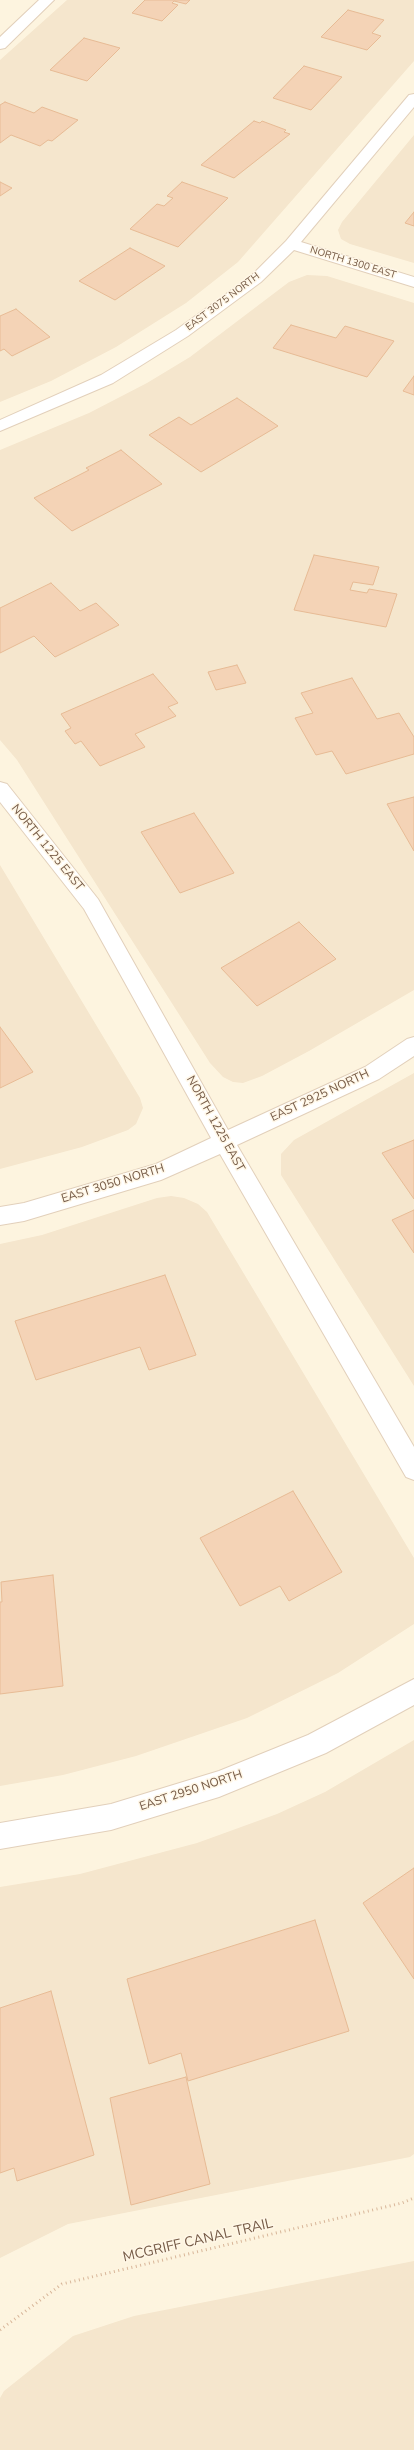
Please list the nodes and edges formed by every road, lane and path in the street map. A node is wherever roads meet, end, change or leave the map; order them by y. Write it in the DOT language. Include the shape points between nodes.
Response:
graph roads {
  1 [pos="47,0"];
  2 [pos="0,45"];
  3 [pos="414,98"];
  4 [pos="291,244"];
  5 [pos="414,282"];
  6 [pos="0,426"];
  7 [pos="0,789"];
  8 [pos="414,1045"];
  9 [pos="224,1142"];
  10 [pos="0,1216"];
  11 [pos="414,1469"];
  12 [pos="414,1691"];
  13 [pos="0,1836"];
  14 [pos="414,2198"];
  15 [pos="0,2330"];
  1 -- 2 [label="street"];
  3 -- 4 [label="street, EAST 3075 NORTH"];
  4 -- 5 [label="street, NORTH 1300 EAST"];
  4 -- 6 [label="street, EAST 3075 NORTH" via="256,279 182,333 107,379"];
  7 -- 9 [label="street, NORTH 1225 EAST" via="91,904"];
  8 -- 9 [label="street, EAST 2925 NORTH" via="372,1073"];
  9 -- 10 [label="street, EAST 3050 NORTH" via="161,1171 24,1212"];
  9 -- 11 [label="street, NORTH 1225 EAST"];
  12 -- 13 [label="street, EAST 2950 NORTH" via="317,1744 219,1784 111,1817"];
  14 -- 15 [label="path, MCGRIFF CANAL TRAIL" via="402,2203 62,2284"];
}
